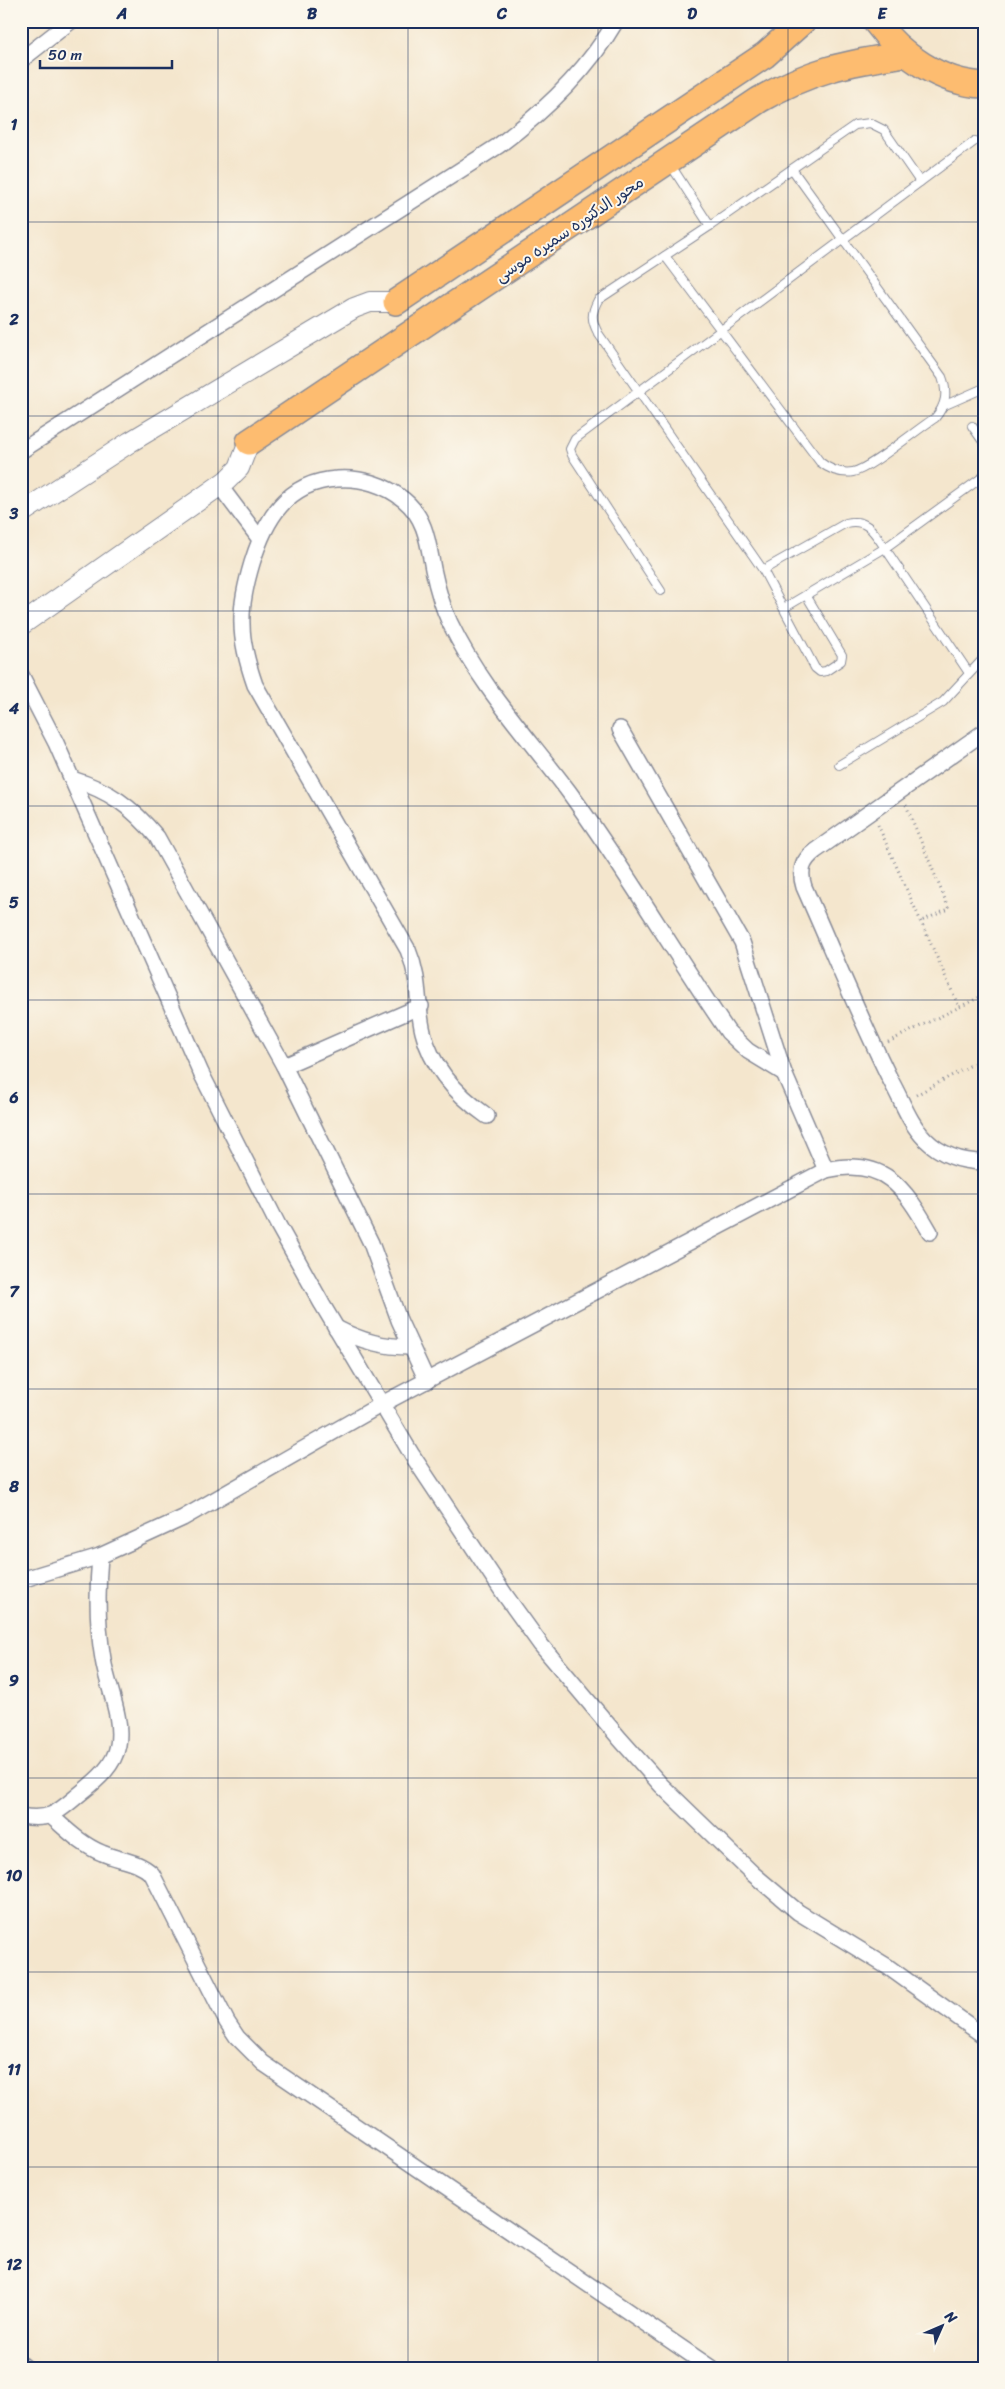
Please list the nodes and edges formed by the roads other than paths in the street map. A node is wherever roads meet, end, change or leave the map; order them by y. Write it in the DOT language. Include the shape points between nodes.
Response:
graph roads {
  1 [pos="70,21"];
  2 [pos="616,21"];
  3 [pos="803,21"];
  4 [pos="875,21"];
  5 [pos="905,54"];
  6 [pos="21,60"];
  7 [pos="982,85"];
  8 [pos="975,141"];
  9 [pos="669,162"];
  10 [pos="792,169"];
  11 [pos="920,182"];
  12 [pos="710,226"];
  13 [pos="843,240"];
  14 [pos="665,256"];
  15 [pos="396,302"];
  16 [pos="722,330"];
  17 [pos="984,388"];
  18 [pos="640,392"];
  19 [pos="943,406"];
  20 [pos="972,426"];
  21 [pos="249,442"];
  22 [pos="984,443"];
  23 [pos="21,450"];
  24 [pos="984,476"];
  25 [pos="219,485"];
  26 [pos="21,514"];
  27 [pos="260,538"];
  28 [pos="885,548"];
  29 [pos="764,570"];
  30 [pos="661,591"];
  31 [pos="806,595"];
  32 [pos="784,608"];
  33 [pos="21,625"];
  34 [pos="984,658"];
  35 [pos="969,673"];
  36 [pos="21,675"];
  37 [pos="620,729"];
  38 [pos="983,736"];
  39 [pos="839,764"];
  40 [pos="72,779"];
  41 [pos="421,1006"];
  42 [pos="284,1066"];
  43 [pos="784,1073"];
  44 [pos="486,1116"];
  45 [pos="984,1162"];
  46 [pos="826,1170"];
  47 [pos="930,1232"];
  48 [pos="336,1328"];
  49 [pos="411,1347"];
  50 [pos="427,1380"];
  51 [pos="382,1404"];
  52 [pos="100,1556"];
  53 [pos="21,1580"];
  54 [pos="21,1816"];
  55 [pos="51,1816"];
  56 [pos="984,2036"];
  57 [pos="21,2364"];
  58 [pos="26,2368"];
  59 [pos="711,2368"];
  1 -- 6 [label="street"];
  2 -- 23 [label="street" via="569,84 498,146"];
  3 -- 15 [label="main road" via="765,55"];
  4 -- 5 [label="main road"];
  5 -- 7 [label="main road" via="944,75"];
  5 -- 9 [label="main road, محور الدكتوره سميره موسى" via="839,65 784,85"];
  8 -- 11 [label="lane"];
  9 -- 12 [label="lane"];
  9 -- 21 [label="main road, محور الدكتوره سميره موسى"];
  10 -- 11 [label="lane" via="855,125 870,123 884,130"];
  10 -- 12 [label="lane"];
  10 -- 13 [label="lane"];
  11 -- 13 [label="lane"];
  12 -- 14 [label="lane"];
  13 -- 16 [label="lane"];
  13 -- 19 [label="lane" via="942,377 946,391"];
  14 -- 16 [label="lane"];
  14 -- 18 [label="lane" via="598,300 593,310 593,322 598,333"];
  15 -- 26 [label="street" via="370,302 354,308 130,442"];
  16 -- 18 [label="lane"];
  16 -- 19 [label="lane" via="814,455 836,471 860,470 934,418"];
  17 -- 19 [label="lane"];
  18 -- 29 [label="lane"];
  18 -- 30 [label="lane" via="575,438 570,450"];
  20 -- 22 [label="lane"];
  21 -- 25 [label="street" via="239,468"];
  24 -- 28 [label="lane"];
  25 -- 27 [label="street"];
  25 -- 33 [label="street"];
  27 -- 41 [label="street" via="242,605 242,632 248,666 255,685 408,950 418,979"];
  27 -- 43 [label="street" via="279,506 298,491 321,481 346,478 371,482 395,493 415,511 427,534 436,583 449,621 487,683 618,863 728,1032 748,1051"];
  28 -- 29 [label="lane" via="870,527 854,521"];
  28 -- 31 [label="lane"];
  28 -- 35 [label="lane"];
  29 -- 32 [label="lane"];
  31 -- 32 [label="lane"];
  31 -- 32 [label="lane" via="842,655 841,661 826,671 820,672 815,668"];
  34 -- 35 [label="lane"];
  35 -- 39 [label="lane" via="943,702"];
  36 -- 40 [label="street"];
  37 -- 43 [label="street" via="742,942"];
  38 -- 45 [label="street" via="809,855 801,873 804,887 874,1048 915,1127 933,1146 957,1158"];
  40 -- 42 [label="street" via="97,787 120,800 140,816 157,837"];
  40 -- 48 [label="street" via="201,1073 270,1209"];
  41 -- 42 [label="street"];
  41 -- 44 [label="street" via="423,1032 436,1065 458,1094"];
  42 -- 49 [label="street" via="371,1243"];
  43 -- 46 [label="street"];
  46 -- 47 [label="street" via="853,1166 890,1179 908,1196"];
  46 -- 50 [label="street"];
  48 -- 49 [label="street" via="371,1343"];
  48 -- 51 [label="street"];
  49 -- 50 [label="street"];
  50 -- 51 [label="street"];
  51 -- 52 [label="street" via="182,1518"];
  51 -- 56 [label="street" via="458,1526 531,1631 580,1693 661,1785 746,1868 798,1912 888,1967"];
  52 -- 53 [label="street"];
  52 -- 55 [label="street" via="100,1634 118,1726 118,1745 104,1772"];
  54 -- 55 [label="street"];
  55 -- 59 [label="street" via="84,1844 104,1854 139,1864 152,1874 227,2022 262,2063"];
  57 -- 58 [label="street"];
}
